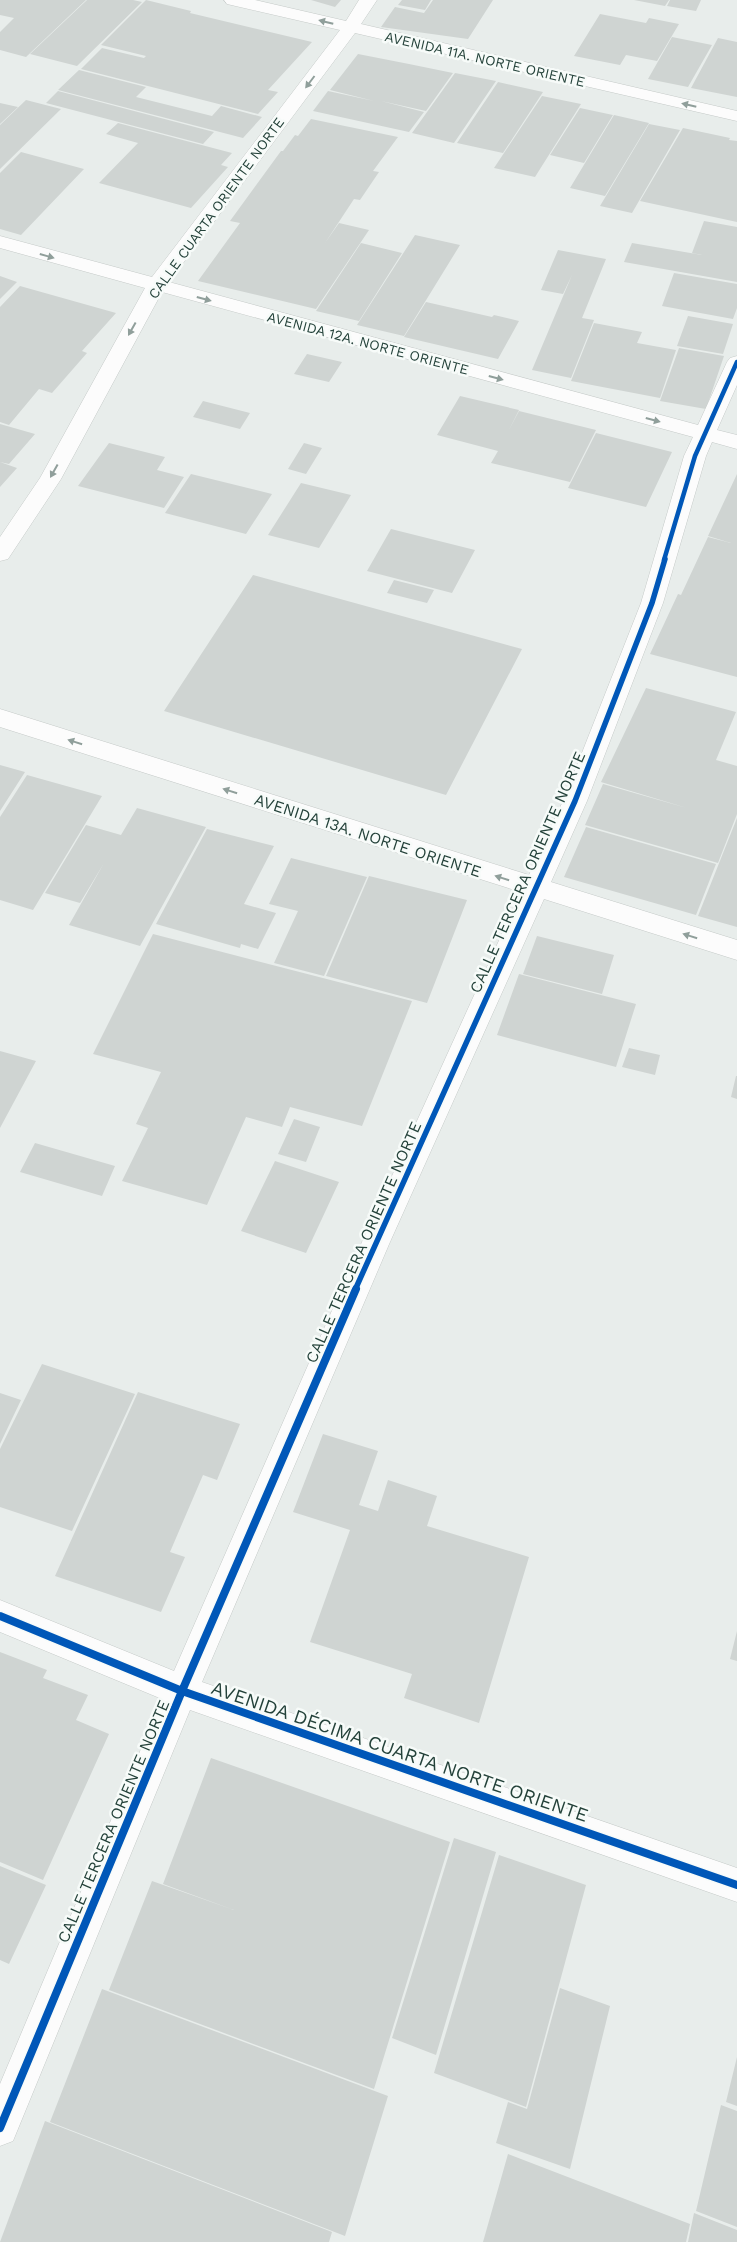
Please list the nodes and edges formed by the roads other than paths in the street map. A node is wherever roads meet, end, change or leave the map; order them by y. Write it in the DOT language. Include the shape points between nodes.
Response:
graph roads {
  1 [pos="233,0"];
  2 [pos="368,0"];
  3 [pos="350,28"];
  4 [pos="737,116"];
  5 [pos="0,242"];
  6 [pos="156,286"];
  7 [pos="737,362"];
  8 [pos="704,434"];
  9 [pos="737,442"];
  10 [pos="0,554"];
  11 [pos="0,718"];
  12 [pos="536,889"];
  13 [pos="737,950"];
  14 [pos="0,1616"];
  15 [pos="182,1691"];
  16 [pos="737,1885"];
  17 [pos="0,2128"];
  3 -- 1 [label="street, AVENIDA 11A. NORTE ORIENTE, one-way"];
  2 -- 3 [label="street, CALLE CUARTA ORIENTE NORTE"];
  4 -- 3 [label="street, AVENIDA 11A. NORTE ORIENTE, one-way"];
  3 -- 6 [label="street, CALLE CUARTA ORIENTE NORTE, one-way"];
  5 -- 6 [label="street, AVENIDA 12A. NORTE ORIENTE, one-way"];
  6 -- 8 [label="street, AVENIDA 12A. NORTE ORIENTE, one-way"];
  6 -- 10 [label="street, CALLE CUARTA ORIENTE NORTE, one-way" via="50,478"];
  7 -- 8 [label="street, CALLE TERCERA ORIENTE NORTE"];
  8 -- 9 [label="street, AVENIDA 12A. NORTE ORIENTE"];
  8 -- 12 [label="street, CALLE TERCERA ORIENTE NORTE" via="694,456 652,603 575,801"];
  12 -- 11 [label="street, AVENIDA 13A. NORTE ORIENTE, one-way"];
  13 -- 12 [label="street, AVENIDA 13A. NORTE ORIENTE, one-way"];
  12 -- 15 [label="street, CALLE TERCERA ORIENTE NORTE" via="376,1242"];
  14 -- 15 [label="street, AVENIDA DÉCIMA CUARTA NORTE ORIENTE"];
  15 -- 16 [label="street, AVENIDA DÉCIMA CUARTA NORTE ORIENTE"];
  15 -- 17 [label="street, CALLE TERCERA ORIENTE NORTE"];
}
